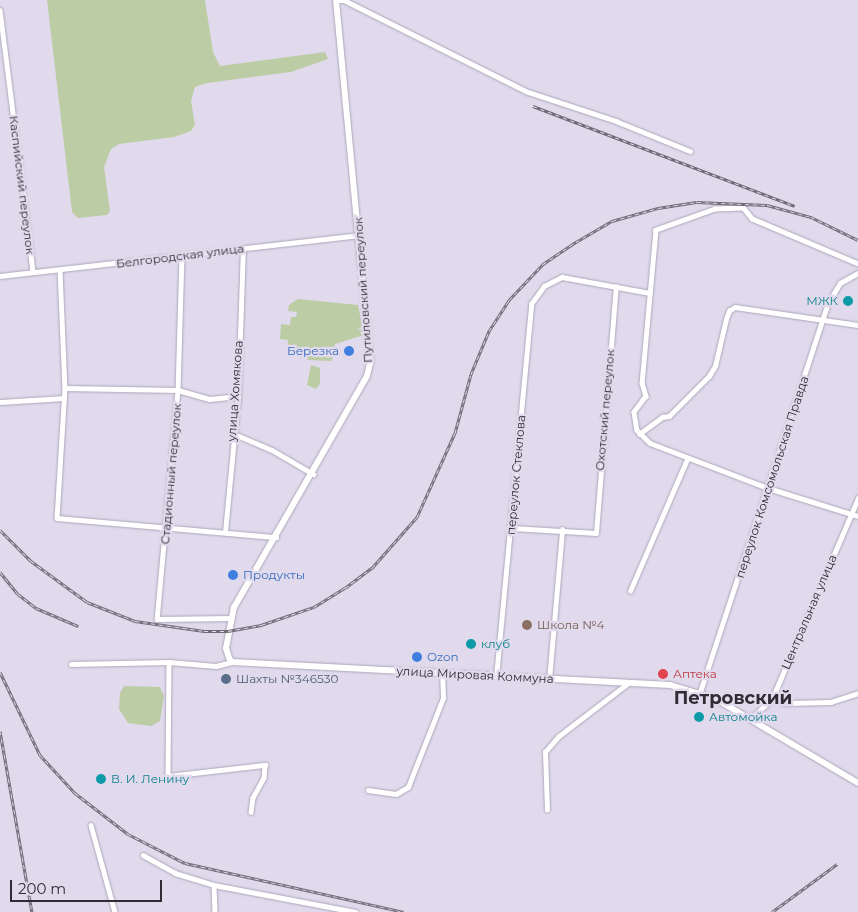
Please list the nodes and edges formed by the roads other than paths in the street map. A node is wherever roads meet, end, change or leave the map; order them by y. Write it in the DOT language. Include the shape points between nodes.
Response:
graph roads {
  1 [pos="336,1"];
  2 [pos="0,10"];
  3 [pos="690,151"];
  4 [pos="360,235"];
  5 [pos="243,249"];
  6 [pos="182,256"];
  7 [pos="858,264"];
  8 [pos="60,270"];
  9 [pos="33,272"];
  10 [pos="858,273"];
  11 [pos="0,276"];
  12 [pos="616,287"];
  13 [pos="650,293"];
  14 [pos="824,319"];
  15 [pos="858,325"];
  16 [pos="64,388"];
  17 [pos="178,390"];
  18 [pos="238,396"];
  19 [pos="64,398"];
  20 [pos="0,402"];
  21 [pos="232,433"];
  22 [pos="640,434"];
  23 [pos="687,459"];
  24 [pos="312,474"];
  25 [pos="768,488"];
  26 [pos="858,498"];
  27 [pos="851,514"];
  28 [pos="858,516"];
  29 [pos="167,527"];
  30 [pos="512,528"];
  31 [pos="562,530"];
  32 [pos="225,532"];
  33 [pos="277,537"];
  34 [pos="630,591"];
  35 [pos="231,618"];
  36 [pos="169,662"];
  37 [pos="232,662"];
  38 [pos="71,664"];
  39 [pos="442,674"];
  40 [pos="496,677"];
  41 [pos="549,680"];
  42 [pos="627,684"];
  43 [pos="700,692"];
  44 [pos="858,693"];
  45 [pos="772,699"];
  46 [pos="750,719"];
  47 [pos="857,782"];
  48 [pos="368,790"];
  49 [pos="547,810"];
  50 [pos="251,812"];
  51 [pos="90,825"];
  52 [pos="143,855"];
  53 [pos="214,885"];
  54 [pos="355,911"];
  55 [pos="115,912"];
  56 [pos="215,912"];
  1 -- 3 [label="street" via="346,1 528,92 616,121"];
  1 -- 4 [label="main road, Путиловский переулок"];
  2 -- 9 [label="street, Каспийский переулок"];
  4 -- 5 [label="street, Белгородская улица"];
  4 -- 24 [label="main road, Путиловский переулок" via="370,363 367,376"];
  5 -- 6 [label="street, Белгородская улица"];
  5 -- 18 [label="street, улица Хомякова"];
  6 -- 8 [label="street, Белгородская улица"];
  6 -- 17 [label="street, Стадионный переулок"];
  7 -- 13 [label="street" via="752,219 742,208 715,209 656,230"];
  8 -- 9 [label="street, Белгородская улица"];
  8 -- 16 [label="street"];
  9 -- 11 [label="street, Белгородская улица"];
  10 -- 14 [label="street, переулок Комсомольская Правда" via="850,275 834,292"];
  12 -- 13 [label="street"];
  12 -- 30 [label="street, переулок Стеклова" via="562,277 552,280 536,294 531,304"];
  12 -- 31 [label="street, Охотский переулок" via="596,533"];
  13 -- 22 [label="street" via="642,383 646,396 634,412"];
  14 -- 15 [label="street"];
  14 -- 22 [label="street" via="740,307 729,311 715,366 698,391 669,416 662,417"];
  14 -- 25 [label="street, переулок Комсомольская Правда"];
  16 -- 17 [label="street"];
  16 -- 19 [label="street"];
  17 -- 18 [label="street" via="199,398"];
  17 -- 29 [label="street, Стадионный переулок"];
  18 -- 21 [label="street, улица Хомякова"];
  19 -- 20 [label="street"];
  19 -- 29 [label="street" via="56,518"];
  21 -- 24 [label="street" via="272,450"];
  21 -- 32 [label="street, улица Хомякова"];
  22 -- 23 [label="street" via="650,443"];
  23 -- 25 [label="street"];
  23 -- 34 [label="street"];
  24 -- 33 [label="main road, Путиловский переулок"];
  25 -- 27 [label="street"];
  25 -- 43 [label="street, переулок Комсомольская Правда"];
  26 -- 27 [label="street, Центральная улица"];
  27 -- 28 [label="street"];
  27 -- 45 [label="street, Центральная улица"];
  29 -- 32 [label="street"];
  29 -- 35 [label="street, Стадионный переулок" via="157,619"];
  30 -- 31 [label="street"];
  30 -- 40 [label="street, переулок Стеклова" via="503,581"];
  31 -- 41 [label="street"];
  32 -- 33 [label="street"];
  33 -- 35 [label="main road, Путиловский переулок"];
  35 -- 37 [label="main road, Путиловский переулок" via="226,648"];
  36 -- 37 [label="street, улица Мировая Коммуна" via="216,666"];
  36 -- 38 [label="street, улица Мировая Коммуна"];
  36 -- 50 [label="street" via="168,776 265,764 264,778 253,798"];
  37 -- 39 [label="main road, улица Мировая Коммуна"];
  39 -- 40 [label="main road, улица Мировая Коммуна"];
  39 -- 48 [label="street" via="443,698 408,787 396,794"];
  40 -- 41 [label="main road, улица Мировая Коммуна"];
  41 -- 42 [label="main road, улица Мировая Коммуна"];
  42 -- 43 [label="main road, улица Мировая Коммуна" via="670,685"];
  42 -- 49 [label="street" via="544,752"];
  43 -- 46 [label="main road, улица Мировая Коммуна"];
  44 -- 45 [label="street" via="830,702 785,703"];
  45 -- 46 [label="street, Центральная улица"];
  46 -- 47 [label="main road, улица Мировая Коммуна"];
  51 -- 55 [label="street"];
  52 -- 53 [label="street" via="159,866"];
  53 -- 54 [label="street"];
  53 -- 56 [label="street"];
}
